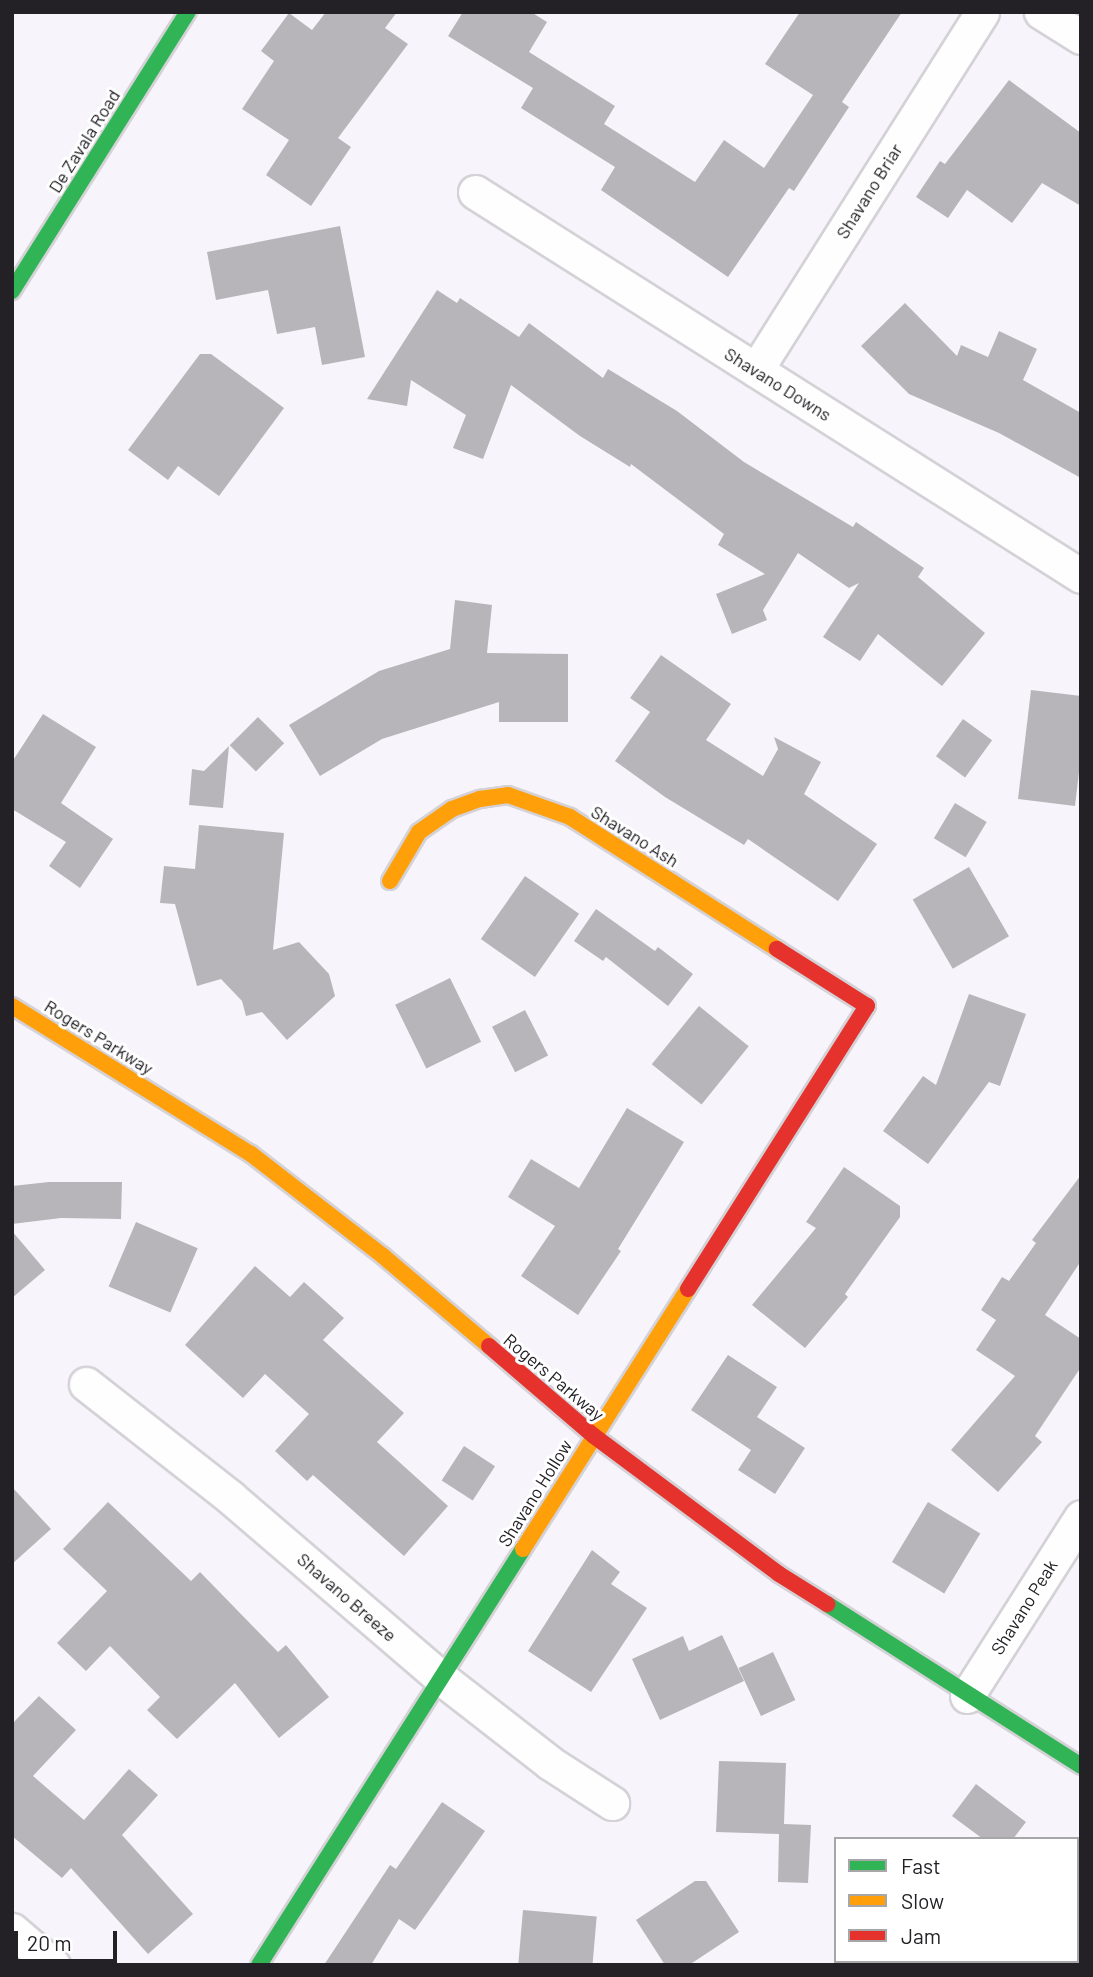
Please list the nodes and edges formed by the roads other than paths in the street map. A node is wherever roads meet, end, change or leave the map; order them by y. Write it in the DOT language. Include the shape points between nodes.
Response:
graph roads {
  1 [pos="188,12"];
  2 [pos="982,12"];
  3 [pos="1041,12"];
  4 [pos="1081,37"];
  5 [pos="475,192"];
  6 [pos="12,291"];
  7 [pos="756,370"];
  8 [pos="1081,576"];
  9 [pos="390,881"];
  10 [pos="12,1006"];
  11 [pos="866,1006"];
  12 [pos="86,1384"];
  13 [pos="594,1436"];
  14 [pos="1081,1517"];
  15 [pos="441,1678"];
  16 [pos="967,1696"];
  17 [pos="1081,1766"];
  18 [pos="612,1803"];
  19 [pos="12,1930"];
  20 [pos="53,1965"];
  21 [pos="259,1965"];
  1 -- 6 [label="street, De Zavala Road"];
  2 -- 7 [label="street, Shavano Briar"];
  3 -- 4 [label="street"];
  5 -- 7 [label="street, Shavano Downs"];
  7 -- 8 [label="street, Shavano Downs"];
  9 -- 11 [label="street, Shavano Ash" via="419,832 452,809 508,795 570,817"];
  10 -- 13 [label="street, Rogers Parkway" via="251,1154 383,1256"];
  11 -- 13 [label="street, Shavano Hollow"];
  12 -- 15 [label="street, Shavano Breeze" via="230,1497"];
  13 -- 15 [label="street, Shavano Hollow"];
  13 -- 16 [label="street, Rogers Parkway" via="779,1574"];
  14 -- 16 [label="street, Shavano Peak"];
  15 -- 18 [label="street, Shavano Breeze" via="550,1763"];
  15 -- 21 [label="street, Shavano Hollow"];
  16 -- 17 [label="street, Rogers Parkway"];
  19 -- 20 [label="street"];
}
